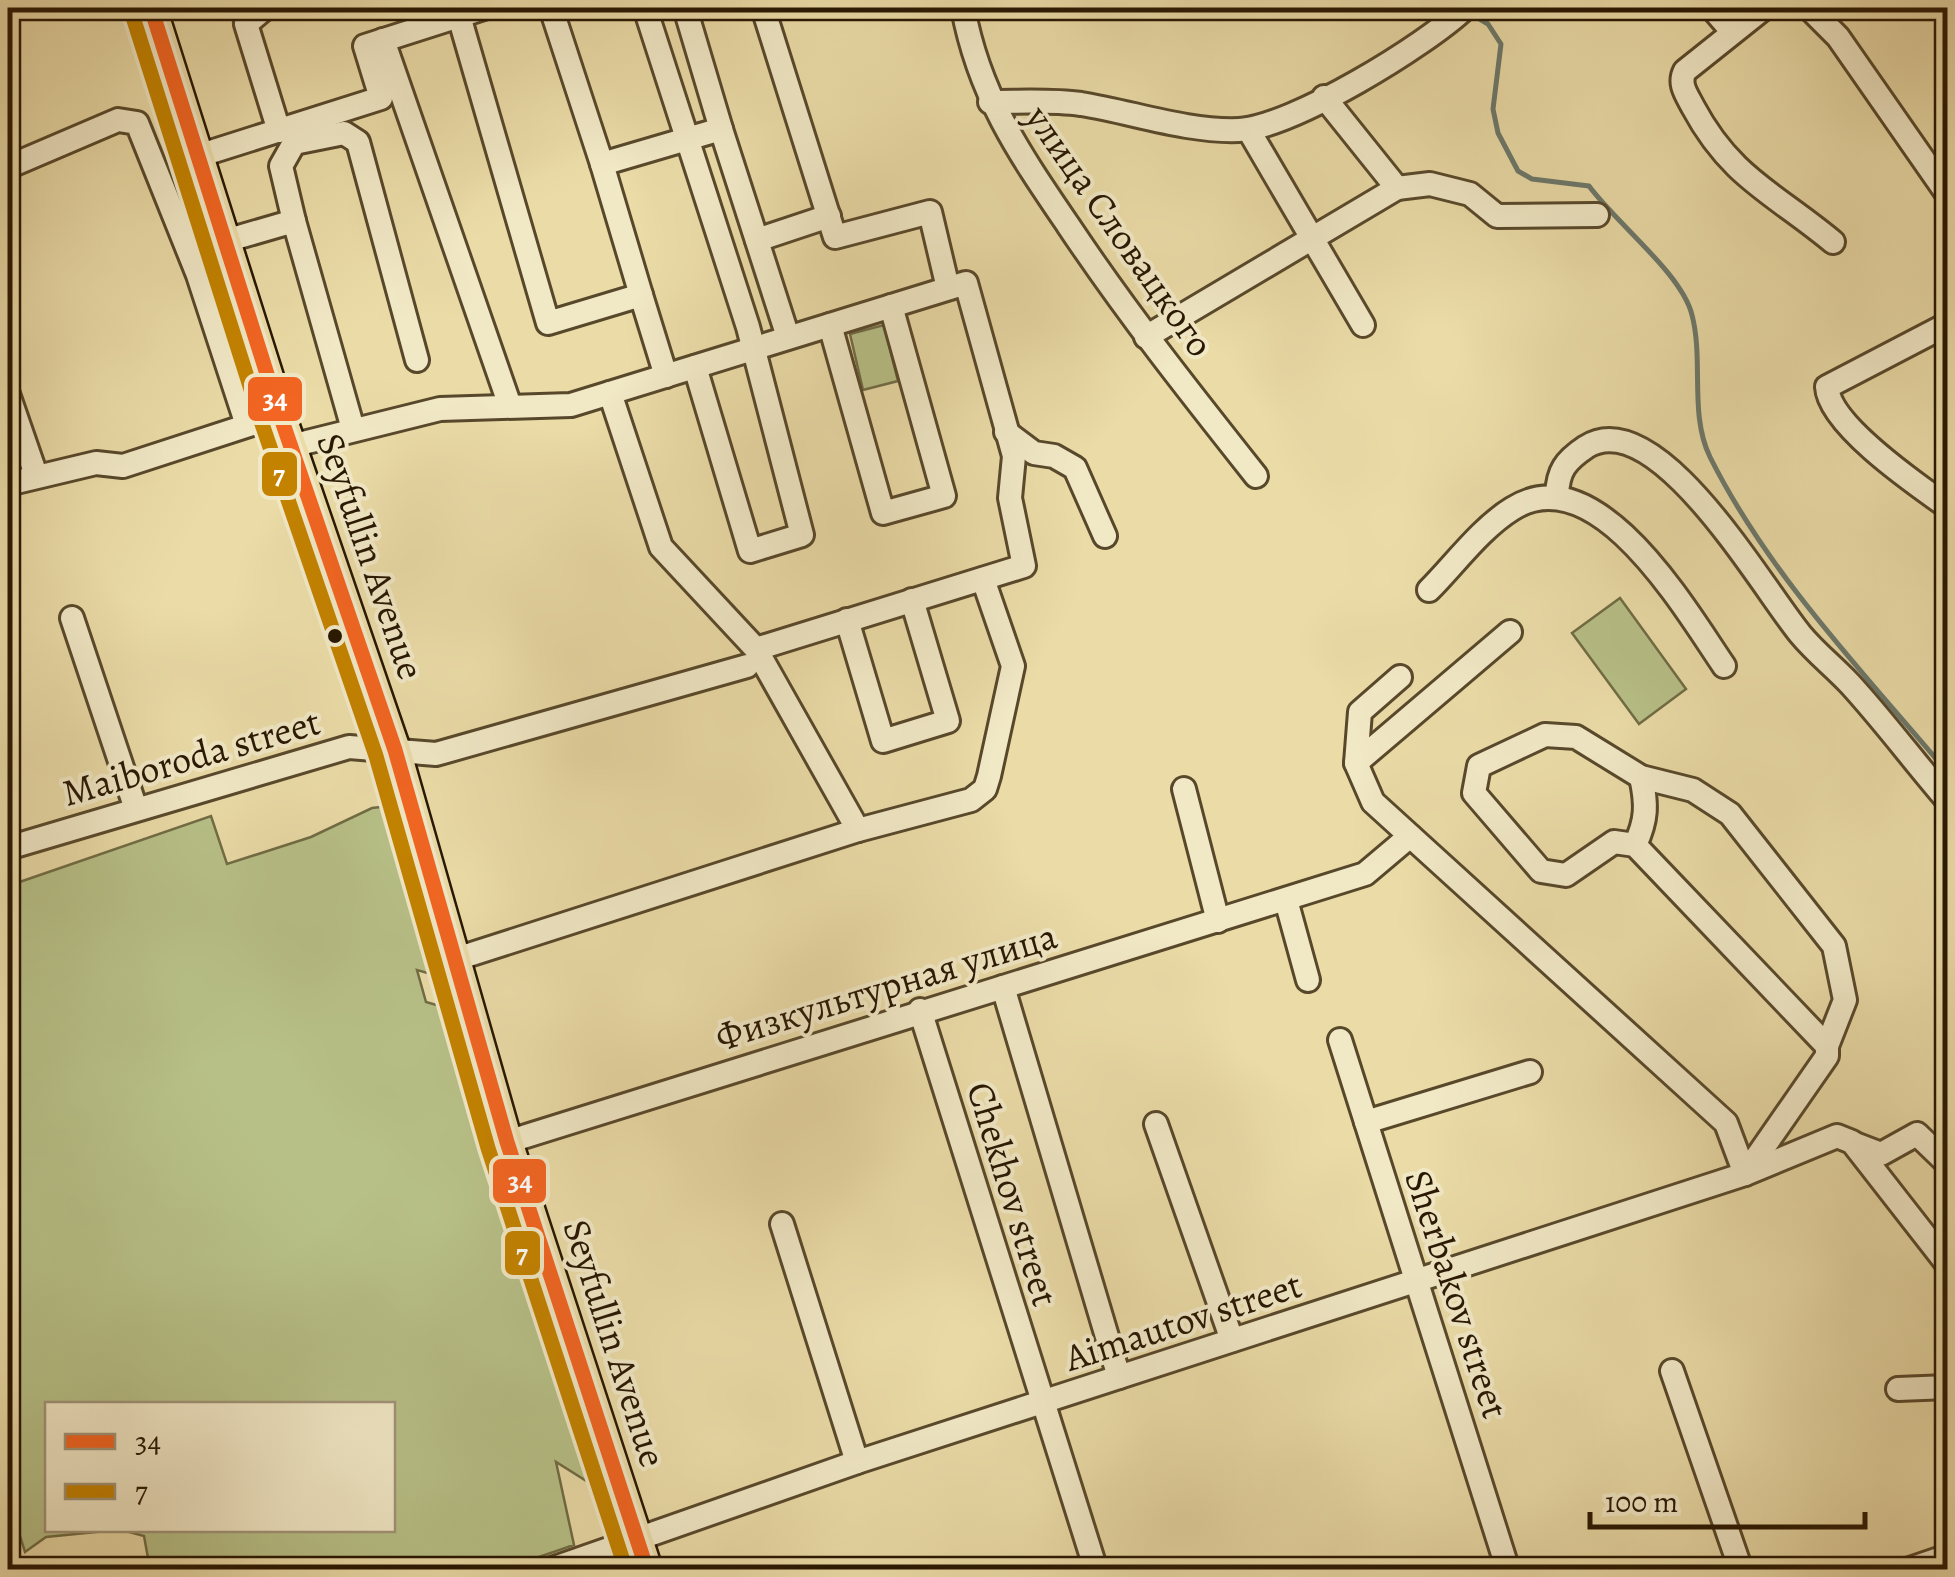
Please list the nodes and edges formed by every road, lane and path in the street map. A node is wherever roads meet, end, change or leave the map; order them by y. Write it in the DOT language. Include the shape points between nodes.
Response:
graph roads {
  1 [pos="152,8"];
  2 [pos="264,8"];
  3 [pos="484,8"];
  4 [pos="552,8"];
  5 [pos="645,8"];
  6 [pos="685,8"];
  7 [pos="763,8"];
  8 [pos="963,8"];
  9 [pos="1465,8"];
  10 [pos="1712,8"];
  11 [pos="1764,8"];
  12 [pos="1809,8"];
  13 [pos="458,16"];
  14 [pos="1731,30"];
  15 [pos="384,40"];
  16 [pos="1324,97"];
  17 [pos="990,102"];
  18 [pos="720,129"];
  19 [pos="1248,129"];
  20 [pos="279,131"];
  21 [pos="688,138"];
  22 [pos="198,156"];
  23 [pos="602,164"];
  24 [pos="8,167"];
  25 [pos="1397,188"];
  26 [pos="1948,195"];
  27 [pos="1596,215"];
  28 [pos="829,216"];
  29 [pos="294,221"];
  30 [pos="1312,238"];
  31 [pos="757,240"];
  32 [pos="225,241"];
  33 [pos="1833,242"];
  34 [pos="948,288"];
  35 [pos="640,295"];
  36 [pos="891,306"];
  37 [pos="1948,324"];
  38 [pos="830,325"];
  39 [pos="1363,326"];
  40 [pos="788,336"];
  41 [pos="1146,337"];
  42 [pos="754,348"];
  43 [pos="417,360"];
  44 [pos="695,367"];
  45 [pos="666,376"];
  46 [pos="610,393"];
  47 [pos="8,394"];
  48 [pos="510,406"];
  49 [pos="280,415"];
  50 [pos="247,425"];
  51 [pos="353,429"];
  52 [pos="1006,432"];
  53 [pos="291,446"];
  54 [pos="36,475"];
  55 [pos="1256,476"];
  56 [pos="8,484"];
  57 [pos="1557,495"];
  58 [pos="1948,507"];
  59 [pos="1105,536"];
  60 [pos="982,578"];
  61 [pos="1429,590"];
  62 [pos="912,600"];
  63 [pos="72,618"];
  64 [pos="847,620"];
  65 [pos="1510,632"];
  66 [pos="751,657"];
  67 [pos="1724,666"];
  68 [pos="1400,677"];
  69 [pos="396,750"];
  70 [pos="1356,762"];
  71 [pos="1641,778"];
  72 [pos="1184,789"];
  73 [pos="1948,802"];
  74 [pos="136,809"];
  75 [pos="858,830"];
  76 [pos="1410,836"];
  77 [pos="1636,845"];
  78 [pos="8,848"];
  79 [pos="1286,900"];
  80 [pos="1218,921"];
  81 [pos="453,960"];
  82 [pos="1308,980"];
  83 [pos="1003,986"];
  84 [pos="920,1010"];
  85 [pos="1340,1040"];
  86 [pos="1827,1046"];
  87 [pos="1530,1072"];
  88 [pos="1366,1122"];
  89 [pos="1156,1124"];
  90 [pos="1844,1139"];
  91 [pos="506,1142"];
  92 [pos="1945,1161"];
  93 [pos="1745,1174"];
  94 [pos="782,1224"];
  95 [pos="1948,1265"];
  96 [pos="1417,1283"];
  97 [pos="1232,1340"];
  98 [pos="1672,1372"];
  99 [pos="1120,1377"];
  100 [pos="1948,1387"];
  101 [pos="1898,1389"];
  102 [pos="1041,1404"];
  103 [pos="857,1462"];
  104 [pos="643,1555"];
  105 [pos="1948,1556"];
  106 [pos="549,1570"];
  107 [pos="1096,1570"];
  108 [pos="1508,1570"];
  109 [pos="1741,1570"];
  110 [pos="1907,1570"];
  1 -- 22 [label="main road, Seyfullin Avenue"];
  2 -- 20 [label="street" via="246,24"];
  3 -- 13 [label="street"];
  4 -- 23 [label="street"];
  5 -- 21 [label="street"];
  6 -- 18 [label="street"];
  7 -- 28 [label="street"];
  8 -- 17 [label="street, улица Словацкого"];
  9 -- 16 [label="street" via="1432,37"];
  10 -- 14 [label="street"];
  11 -- 14 [label="street"];
  12 -- 26 [label="street" via="1838,37"];
  13 -- 15 [label="street"];
  13 -- 35 [label="street" via="548,323"];
  14 -- 33 [label="street" via="1685,71 1683,86 1714,146 1737,171"];
  15 -- 20 [label="street" via="365,46 381,98"];
  15 -- 48 [label="street"];
  16 -- 19 [label="street"];
  16 -- 25 [label="street"];
  17 -- 19 [label="street" via="1075,103 1200,127"];
  17 -- 41 [label="street, улица Словацкого"];
  18 -- 21 [label="street"];
  18 -- 31 [label="street"];
  19 -- 30 [label="street"];
  20 -- 22 [label="street"];
  21 -- 23 [label="street"];
  21 -- 42 [label="street"];
  22 -- 32 [label="main road, Seyfullin Avenue"];
  23 -- 35 [label="street"];
  24 -- 50 [label="street" via="118,120 137,123"];
  25 -- 27 [label="street" via="1430,184 1470,194 1497,216"];
  25 -- 30 [label="street"];
  28 -- 31 [label="street"];
  28 -- 34 [label="street" via="836,236 930,212"];
  29 -- 32 [label="street"];
  29 -- 43 [label="street" via="280,166 294,144 344,132 358,142"];
  29 -- 51 [label="street"];
  30 -- 39 [label="street"];
  30 -- 41 [label="street"];
  31 -- 40 [label="street"];
  32 -- 49 [label="main road, Seyfullin Avenue"];
  34 -- 36 [label="street"];
  34 -- 52 [label="street" via="966,283"];
  35 -- 45 [label="street"];
  36 -- 38 [label="street"];
  36 -- 38 [label="street" via="944,496 882,513"];
  37 -- 58 [label="street" via="1826,387 1827,399 1868,444"];
  38 -- 40 [label="street"];
  40 -- 42 [label="street"];
  41 -- 55 [label="street, улица Словацкого"];
  42 -- 44 [label="street"];
  42 -- 44 [label="street" via="802,535 750,550"];
  44 -- 45 [label="street"];
  45 -- 46 [label="street"];
  46 -- 48 [label="street" via="571,405"];
  46 -- 66 [label="street" via="661,547"];
  47 -- 54 [label="street"];
  48 -- 51 [label="street" via="440,410"];
  49 -- 50 [label="street"];
  49 -- 53 [label="main road, Seyfullin Avenue"];
  50 -- 54 [label="street" via="122,466 96,463"];
  51 -- 53 [label="street"];
  52 -- 59 [label="street" via="1034,453 1076,468"];
  52 -- 60 [label="street, Maiboroda street" via="1024,566"];
  53 -- 69 [label="main road, Seyfullin Avenue"];
  54 -- 56 [label="street"];
  57 -- 61 [label="street" via="1511,509"];
  57 -- 67 [label="street" via="1646,553"];
  57 -- 73 [label="street" via="1558,474 1596,442 1626,442 1682,478 1803,638"];
  60 -- 62 [label="street, Maiboroda street"];
  60 -- 75 [label="street" via="1013,666 984,790 970,800"];
  62 -- 64 [label="street, Maiboroda street"];
  62 -- 64 [label="street" via="948,721 884,740"];
  63 -- 74 [label="street"];
  64 -- 66 [label="street, Maiboroda street"];
  65 -- 70 [label="street"];
  66 -- 69 [label="street, Maiboroda street" via="436,754"];
  66 -- 75 [label="street"];
  68 -- 70 [label="street" via="1360,712"];
  69 -- 74 [label="street, Maiboroda street" via="349,747"];
  69 -- 81 [label="main road, Seyfullin Avenue"];
  70 -- 76 [label="street" via="1373,802"];
  71 -- 77 [label="street" via="1647,805"];
  71 -- 77 [label="street" via="1576,737 1546,734 1480,766 1474,784 1474,793 1552,875 1566,875 1614,842"];
  71 -- 86 [label="street" via="1693,790 1730,814 1834,946 1845,1000"];
  72 -- 80 [label="street"];
  74 -- 78 [label="street, Maiboroda street"];
  75 -- 81 [label="street"];
  76 -- 79 [label="street, Физкультурная улица" via="1365,874"];
  76 -- 93 [label="street" via="1726,1123"];
  77 -- 86 [label="street"];
  79 -- 80 [label="street, Физкультурная улица"];
  79 -- 82 [label="street"];
  80 -- 83 [label="street, Физкультурная улица"];
  81 -- 91 [label="main road"];
  83 -- 84 [label="street, Физкультурная улица"];
  83 -- 99 [label="street"];
  84 -- 91 [label="street, Физкультурная улица"];
  84 -- 102 [label="street, Chekhov street"];
  85 -- 88 [label="street, Sherbakov street"];
  86 -- 93 [label="street"];
  87 -- 88 [label="street"];
  88 -- 96 [label="street, Sherbakov street"];
  89 -- 97 [label="street"];
  90 -- 92 [label="street" via="1881,1154 1918,1134"];
  90 -- 93 [label="street, Aimautov street"];
  90 -- 95 [label="street"];
  91 -- 104 [label="main road, Seyfullin Avenue"];
  93 -- 96 [label="street, Aimautov street"];
  94 -- 103 [label="street"];
  96 -- 97 [label="street, Aimautov street"];
  96 -- 108 [label="street, Sherbakov street"];
  97 -- 99 [label="street, Aimautov street"];
  98 -- 109 [label="street"];
  99 -- 102 [label="street, Aimautov street"];
  100 -- 101 [label="street"];
  102 -- 103 [label="street, Aimautov street"];
  102 -- 107 [label="street, Chekhov street"];
  103 -- 104 [label="street, Aimautov street"];
  104 -- 106 [label="street, Aimautov street"];
  105 -- 110 [label="street"];
}
